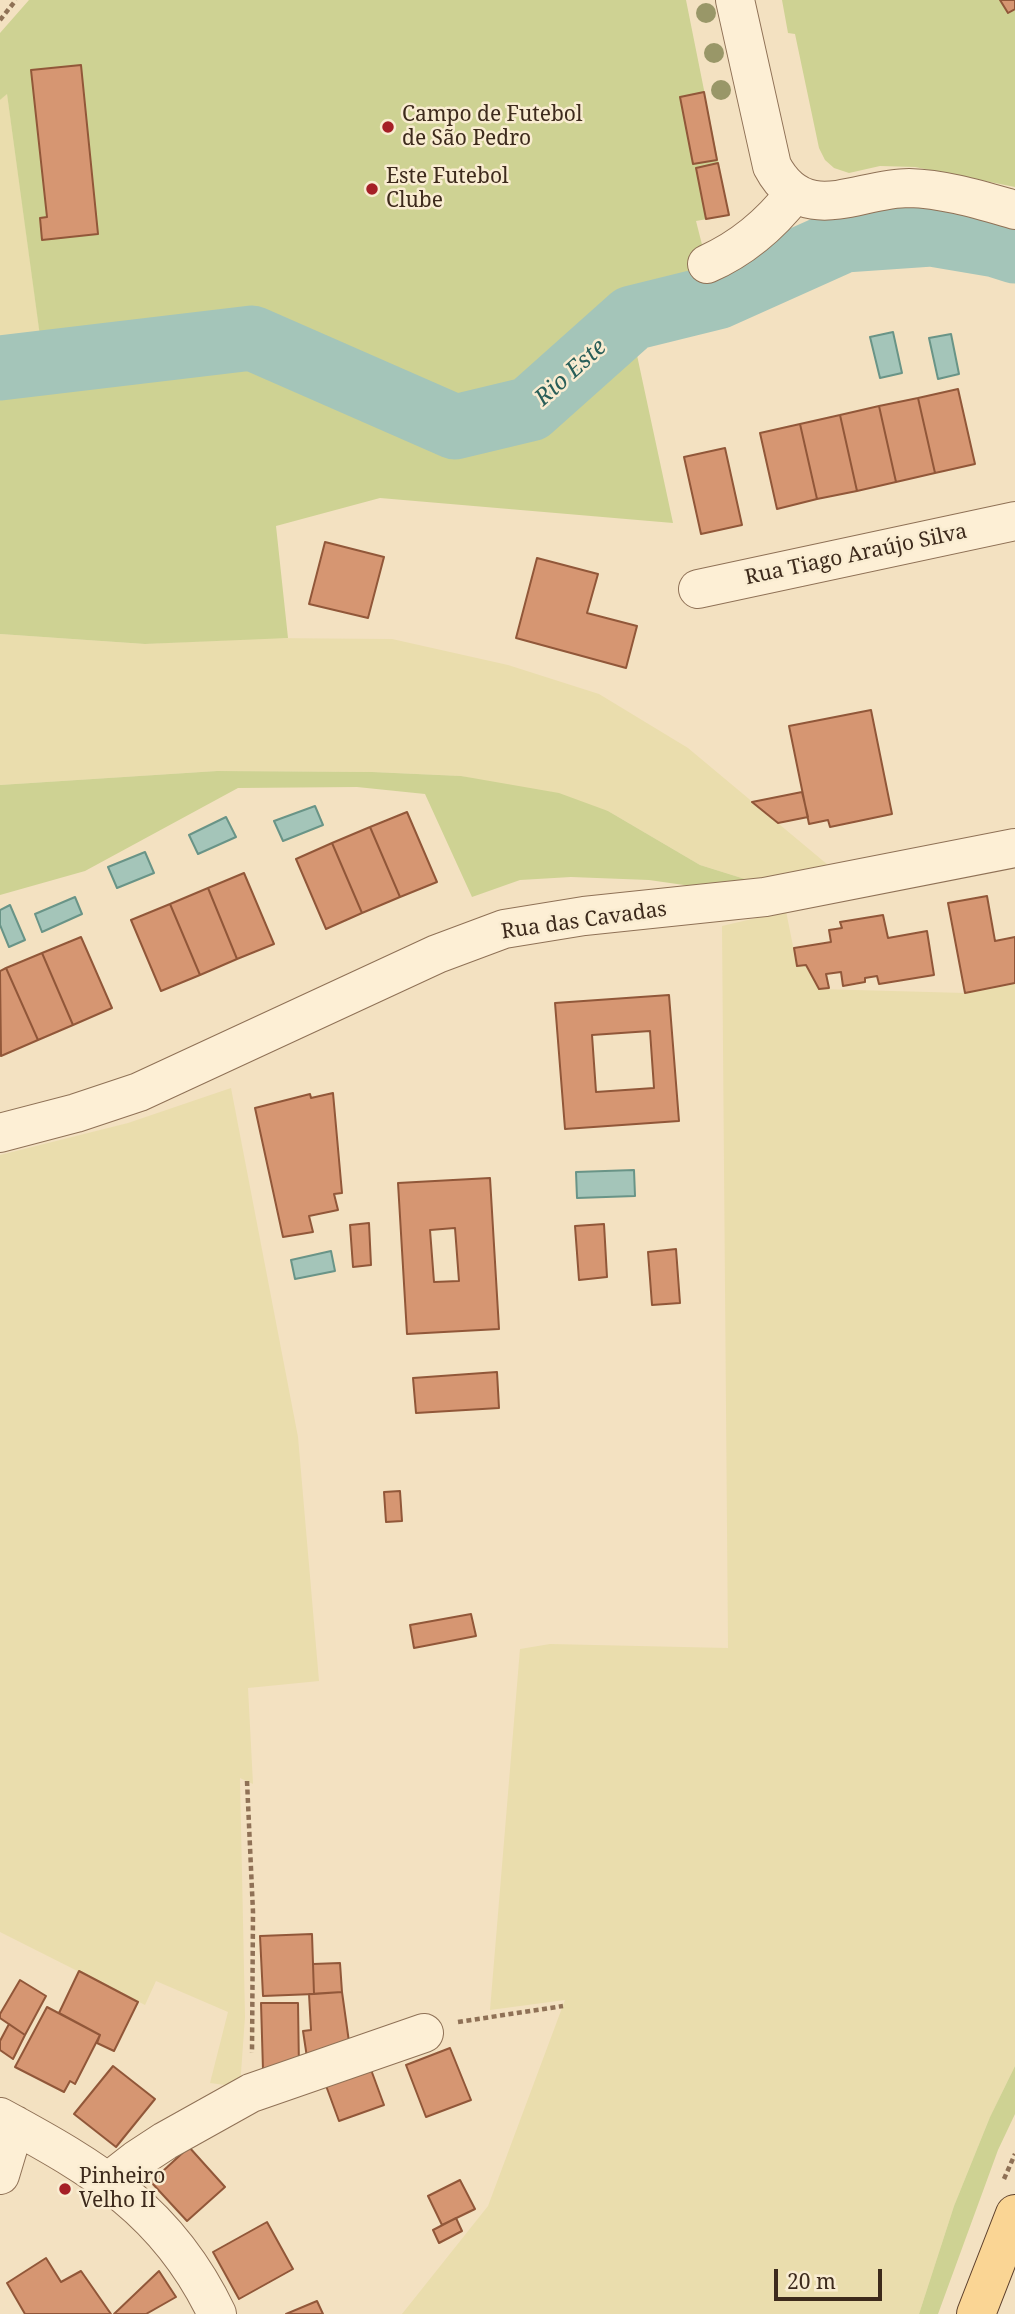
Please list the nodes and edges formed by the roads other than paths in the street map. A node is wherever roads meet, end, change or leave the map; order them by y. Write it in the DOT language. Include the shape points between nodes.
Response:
graph roads {
  1 [pos="735,0"];
  2 [pos="794,194"];
  3 [pos="1015,210"];
  4 [pos="707,264"];
  5 [pos="1015,521"];
  6 [pos="698,589"];
  7 [pos="1015,848"];
  8 [pos="0,1133"];
  9 [pos="424,2032"];
  10 [pos="7,2121"];
  11 [pos="0,2175"];
  12 [pos="109,2181"];
  13 [pos="1015,2214"];
  14 [pos="217,2314"];
  15 [pos="976,2314"];
  1 -- 2 [label="street" via="772,166"];
  2 -- 3 [label="street" via="837,201 905,188 939,190"];
  2 -- 4 [label="street" via="759,234"];
  5 -- 6 [label="street, Rua Tiago Araújo Silva"];
  7 -- 8 [label="street, Rua das Cavadas" via="765,897 504,929 437,954 139,1092"];
  9 -- 12 [label="street" via="251,2093 165,2141"];
  10 -- 11 [label="street"];
  10 -- 12 [label="street"];
  12 -- 14 [label="street" via="150,2215 182,2254"];
  13 -- 15 [label="main road"];
}
